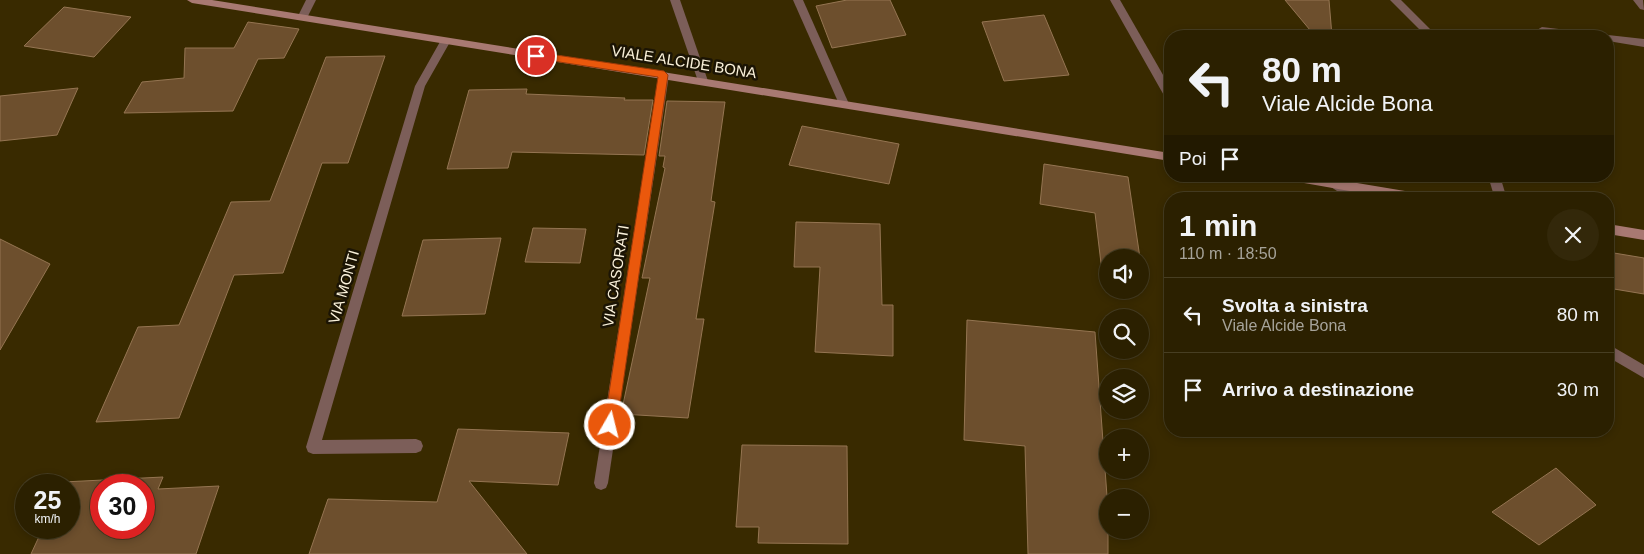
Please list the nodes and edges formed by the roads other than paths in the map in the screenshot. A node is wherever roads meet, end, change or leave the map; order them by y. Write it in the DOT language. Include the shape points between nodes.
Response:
graph roads {
  1 [pos="192,0"];
  2 [pos="311,0"];
  3 [pos="675,0"];
  4 [pos="798,0"];
  5 [pos="1115,0"];
  6 [pos="1395,0"];
  7 [pos="1638,0"];
  8 [pos="1644,7"];
  9 [pos="302,18"];
  10 [pos="1426,30"];
  11 [pos="1614,39"];
  12 [pos="445,42"];
  13 [pos="1644,43"];
  14 [pos="664,75"];
  15 [pos="703,80"];
  16 [pos="1164,86"];
  17 [pos="844,104"];
  18 [pos="1164,156"];
  19 [pos="1323,182"];
  20 [pos="1335,184"];
  21 [pos="1348,192"];
  22 [pos="1382,192"];
  23 [pos="1614,230"];
  24 [pos="1644,235"];
  25 [pos="1614,354"];
  26 [pos="1644,372"];
  27 [pos="416,446"];
  28 [pos="602,483"];
  1 -- 9 [label="street, VIALE ALCIDE BONA"];
  2 -- 9 [label="street"];
  3 -- 15 [label="street"];
  4 -- 17 [label="street"];
  5 -- 16 [label="street"];
  6 -- 10 [label="street"];
  7 -- 8 [label="street"];
  9 -- 12 [label="street, VIALE ALCIDE BONA"];
  11 -- 13 [label="street"];
  12 -- 14 [label="street, VIALE ALCIDE BONA"];
  12 -- 27 [label="street, VIA MONTI" via="420,86 314,447"];
  14 -- 15 [label="street, VIALE ALCIDE BONA"];
  14 -- 28 [label="street, VIA CASORATI"];
  15 -- 17 [label="street, VIALE ALCIDE BONA"];
  17 -- 18 [label="street, VIALE ALCIDE BONA"];
  19 -- 20 [label="street"];
  20 -- 21 [label="street"];
  20 -- 22 [label="street"];
  23 -- 24 [label="street"];
  25 -- 26 [label="street"];
}
